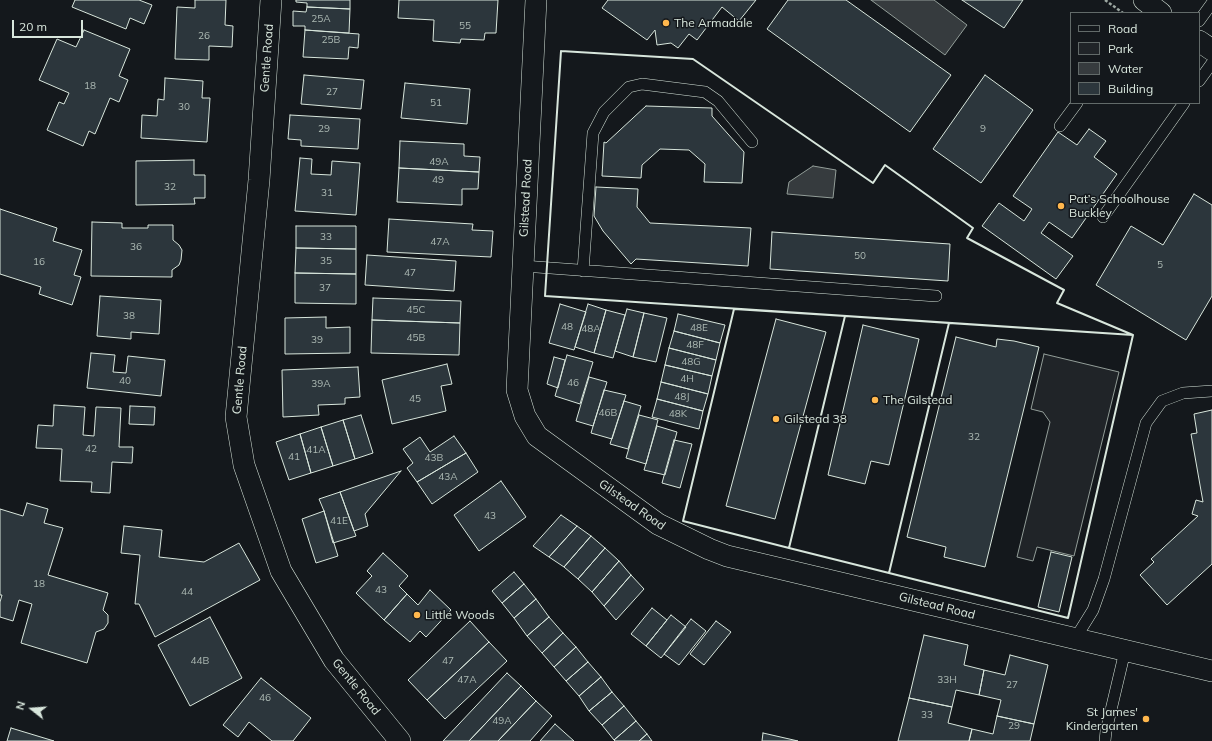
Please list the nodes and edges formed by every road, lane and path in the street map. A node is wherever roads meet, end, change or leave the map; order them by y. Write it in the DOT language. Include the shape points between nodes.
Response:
graph roads {
  1 [pos="271,0"];
  2 [pos="536,0"];
  3 [pos="1105,0"];
  4 [pos="1212,3"];
  5 [pos="1122,12"];
  6 [pos="1200,20"];
  7 [pos="1200,42"];
  8 [pos="1212,50"];
  9 [pos="1212,63"];
  10 [pos="1200,80"];
  11 [pos="1076,104"];
  12 [pos="1183,104"];
  13 [pos="1060,126"];
  14 [pos="752,142"];
  15 [pos="1103,217"];
  16 [pos="523,266"];
  17 [pos="583,271"];
  18 [pos="936,296"];
  19 [pos="1212,391"];
  20 [pos="1075,639"];
  21 [pos="1125,651"];
  22 [pos="1212,671"];
  23 [pos="400,741"];
  24 [pos="1105,741"];
  1 -- 23 [label="street, Gentle Road" via="259,180 236,417 244,465 281,572 334,660"];
  2 -- 16 [label="street, Gilstead Road"];
  3 -- 5 [label="path"];
  4 -- 6 [label="lane"];
  7 -- 8 [label="street"];
  9 -- 10 [label="lane"];
  11 -- 13 [label="lane"];
  12 -- 15 [label="lane"];
  14 -- 17 [label="lane" via="718,101 705,92 642,84 629,87 604,112 593,134"];
  16 -- 17 [label="lane"];
  16 -- 20 [label="street, Gilstead Road" via="517,390 525,416 537,436 658,524 727,556"];
  17 -- 18 [label="lane"];
  19 -- 20 [label="lane" via="1183,393 1162,401 1146,423 1102,585 1093,610"];
  20 -- 21 [label="street, Gilstead Road"];
  21 -- 22 [label="street, Gilstead Road"];
  21 -- 24 [label="lane"];
}
